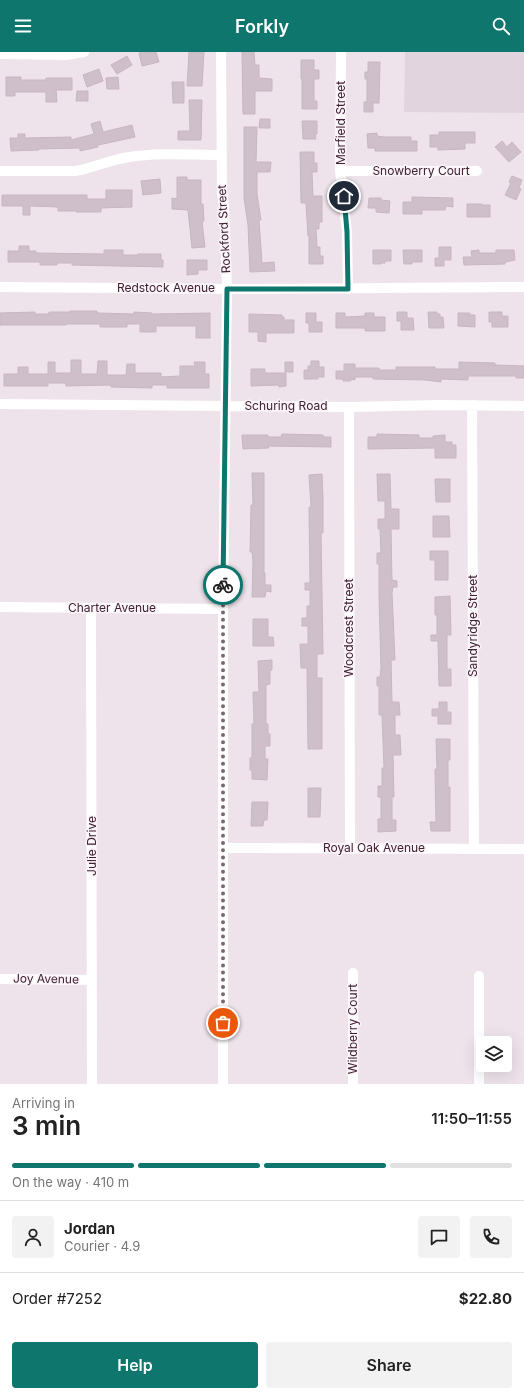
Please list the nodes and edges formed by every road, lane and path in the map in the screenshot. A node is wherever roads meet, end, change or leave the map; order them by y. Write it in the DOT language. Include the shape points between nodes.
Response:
graph roads {
  1 [pos="84,52"];
  2 [pos="221,52"];
  3 [pos="341,52"];
  4 [pos="0,54"];
  5 [pos="222,155"];
  6 [pos="340,170"];
  7 [pos="0,171"];
  8 [pos="477,171"];
  9 [pos="524,287"];
  10 [pos="0,288"];
  11 [pos="227,289"];
  12 [pos="348,289"];
  13 [pos="0,404"];
  14 [pos="472,405"];
  15 [pos="225,406"];
  16 [pos="524,406"];
  17 [pos="349,407"];
  18 [pos="0,607"];
  19 [pos="91,608"];
  20 [pos="223,609"];
  21 [pos="224,848"];
  22 [pos="350,848"];
  23 [pos="474,848"];
  24 [pos="524,849"];
  25 [pos="353,973"];
  26 [pos="479,976"];
  27 [pos="0,979"];
  28 [pos="92,980"];
  29 [pos="92,1084"];
  30 [pos="223,1084"];
  31 [pos="353,1084"];
  32 [pos="479,1084"];
  1 -- 4 [label="street" via="66,55"];
  2 -- 5 [label="street, Rockford Street"];
  3 -- 6 [label="street, Marfield Street"];
  5 -- 7 [label="street" via="142,156 75,171"];
  5 -- 11 [label="street, Rockford Street"];
  6 -- 8 [label="street, Snowberry Court"];
  6 -- 12 [label="street, Marfield Street" via="347,232"];
  9 -- 12 [label="street, Redstock Avenue"];
  10 -- 11 [label="street, Redstock Avenue"];
  11 -- 12 [label="street, Redstock Avenue"];
  11 -- 15 [label="street, Rockford Street"];
  13 -- 15 [label="street, Schuring Road"];
  14 -- 16 [label="street, Schuring Road"];
  14 -- 17 [label="street, Schuring Road"];
  14 -- 23 [label="street, Sandyridge Street"];
  15 -- 17 [label="street, Schuring Road"];
  15 -- 20 [label="street, Rockford Street"];
  17 -- 22 [label="street, Woodcrest Street"];
  18 -- 19 [label="street, Charter Avenue"];
  19 -- 20 [label="street, Charter Avenue"];
  19 -- 28 [label="street, Julie Drive"];
  20 -- 21 [label="street, Rockford Street"];
  21 -- 22 [label="street, Royal Oak Avenue"];
  21 -- 30 [label="street, Rockford Street"];
  22 -- 23 [label="street, Royal Oak Avenue"];
  23 -- 24 [label="street, Royal Oak Avenue"];
  25 -- 31 [label="street, Wildberry Court"];
  26 -- 32 [label="street"];
  27 -- 28 [label="street, Joy Avenue"];
  28 -- 29 [label="street, Julie Drive"];
}
